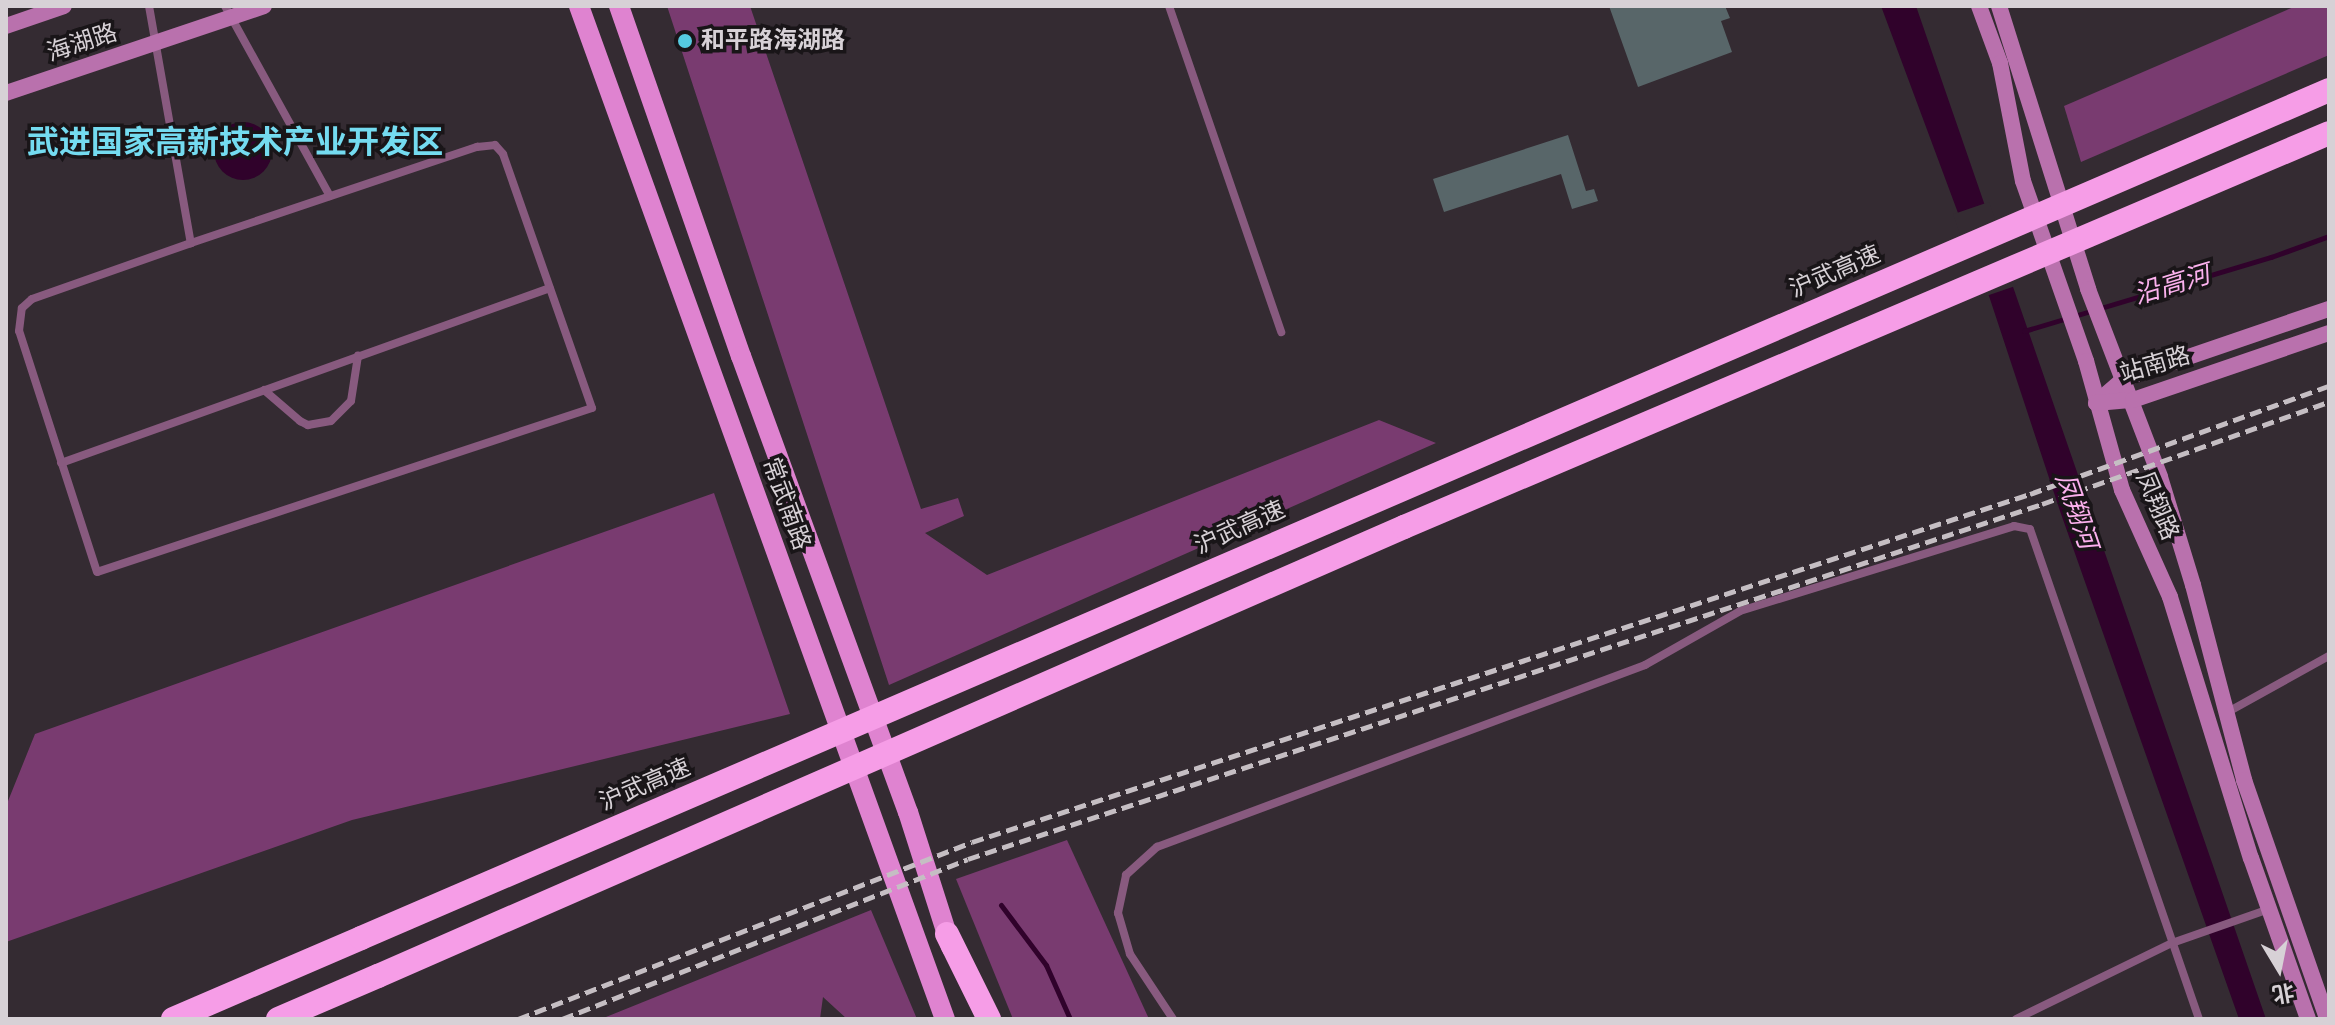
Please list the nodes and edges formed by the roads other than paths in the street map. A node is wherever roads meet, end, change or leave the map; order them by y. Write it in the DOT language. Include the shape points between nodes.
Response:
graph roads {
  1 [pos="64,6"];
  2 [pos="149,6"];
  3 [pos="264,6"];
  4 [pos="579,6"];
  5 [pos="619,6"];
  6 [pos="1170,6"];
  7 [pos="1979,6"];
  8 [pos="1999,6"];
  9 [pos="228,11"];
  10 [pos="6,26"];
  11 [pos="154,44"];
  12 [pos="2329,90"];
  13 [pos="6,93"];
  14 [pos="2329,133"];
  15 [pos="330,196"];
  16 [pos="191,243"];
  17 [pos="550,288"];
  18 [pos="2329,309"];
  19 [pos="1281,332"];
  20 [pos="2329,333"];
  21 [pos="358,356"];
  22 [pos="2124,379"];
  23 [pos="264,390"];
  24 [pos="2133,400"];
  25 [pos="2096,403"];
  26 [pos="61,463"];
  27 [pos="2329,656"];
  28 [pos="2226,713"];
  29 [pos="2285,903"];
  30 [pos="2268,910"];
  31 [pos="947,934"];
  32 [pos="2172,943"];
  33 [pos="378,976"];
  34 [pos="173,1019"];
  35 [pos="278,1019"];
  36 [pos="296,1019"];
  37 [pos="945,1019"];
  38 [pos="974,1019"];
  39 [pos="989,1019"];
  40 [pos="1173,1019"];
  41 [pos="2016,1019"];
  42 [pos="2199,1019"];
  43 [pos="2308,1019"];
  44 [pos="2327,1019"];
  1 -- 10 [label="street, 海湖路"];
  2 -- 11 [label="lane"];
  3 -- 9 [label="street, 海湖路"];
  4 -- 37 [label="main road, 常武南路"];
  5 -- 31 [label="main road, 常武南路"];
  6 -- 19 [label="lane"];
  7 -- 25 [label="street, 凤翔路" via="2000,63 2023,181"];
  8 -- 22 [label="street, 凤翔路" via="2088,289"];
  9 -- 11 [label="street, 海湖路"];
  9 -- 15 [label="lane"];
  11 -- 13 [label="street, 海湖路"];
  11 -- 16 [label="lane"];
  12 -- 34 [label="highway, 沪武高速, bridge"];
  14 -- 33 [label="highway, bridge" via="1404,527"];
  15 -- 16 [label="lane"];
  15 -- 17 [label="lane" via="495,145 503,154"];
  16 -- 26 [label="lane" via="32,299 22,308 19,331"];
  17 -- 21 [label="lane"];
  17 -- 26 [label="lane" via="592,408 97,572"];
  18 -- 22 [label="street, 站南路"];
  20 -- 24 [label="street, 站南路"];
  21 -- 23 [label="lane"];
  21 -- 23 [label="lane" via="351,401 331,421 308,425"];
  22 -- 24 [label="street, 凤翔路"];
  22 -- 25 [label="street, 站南路"];
  23 -- 26 [label="lane"];
  24 -- 25 [label="street, 站南路"];
  24 -- 28 [label="street, 凤翔路" via="2193,585"];
  25 -- 30 [label="street, 凤翔路" via="2122,490 2170,597"];
  27 -- 28 [label="lane"];
  28 -- 29 [label="street, 凤翔路"];
  29 -- 30 [label="lane"];
  29 -- 44 [label="street, 凤翔路"];
  30 -- 32 [label="lane"];
  30 -- 43 [label="street, 凤翔路"];
  31 -- 38 [label="main road, 常武南路"];
  31 -- 39 [label="highway"];
  32 -- 40 [label="lane" via="2030,529 2014,526 1740,611 1645,665 1157,847 1126,875 1118,913 1130,954"];
  32 -- 41 [label="lane"];
  32 -- 42 [label="lane"];
  33 -- 35 [label="highway"];
  33 -- 36 [label="highway"];
}
